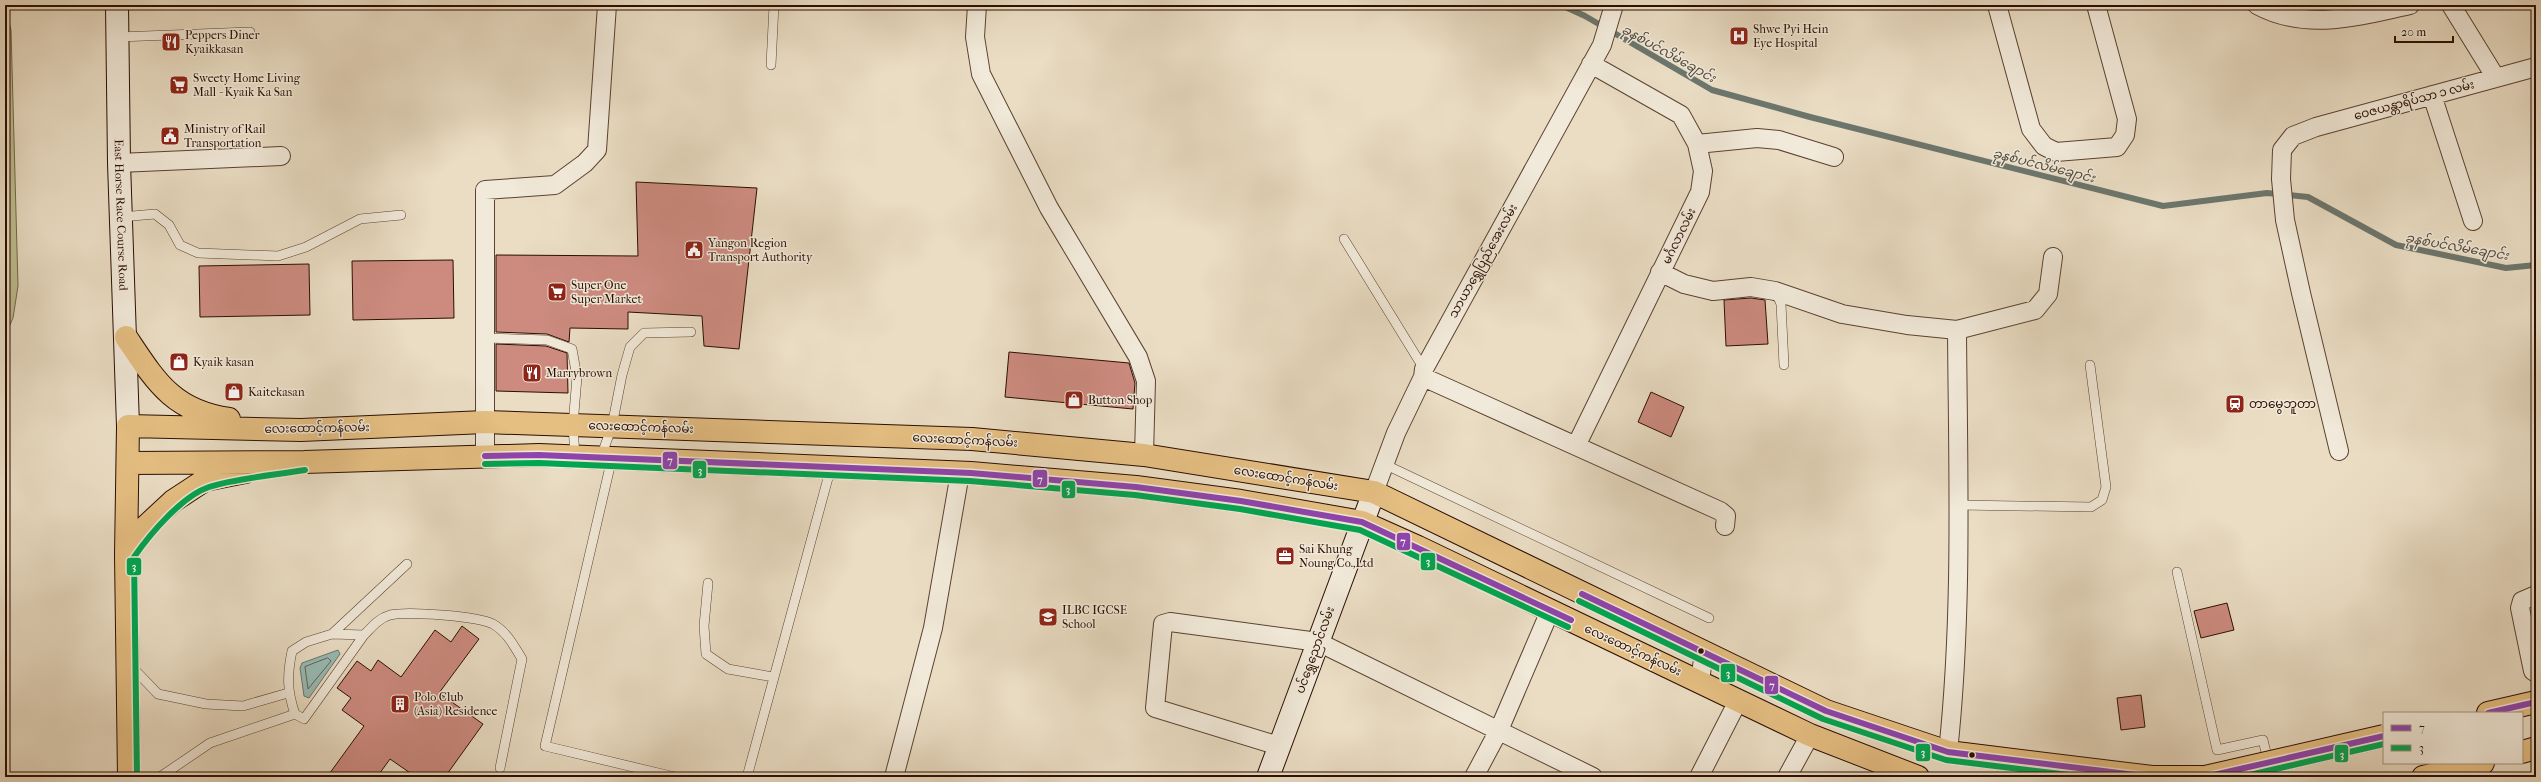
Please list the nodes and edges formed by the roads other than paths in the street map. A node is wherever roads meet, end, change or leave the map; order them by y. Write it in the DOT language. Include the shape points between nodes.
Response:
graph roads {
  1 [pos="117,5"];
  2 [pos="607,5"];
  3 [pos="774,5"];
  4 [pos="977,5"];
  5 [pos="1996,5"];
  6 [pos="2096,5"];
  7 [pos="2257,5"];
  8 [pos="2410,5"];
  9 [pos="2451,5"];
  10 [pos="2372,9"];
  11 [pos="1613,10"];
  12 [pos="2315,13"];
  13 [pos="250,32"];
  14 [pos="118,38"];
  15 [pos="1591,64"];
  16 [pos="771,65"];
  17 [pos="2536,67"];
  18 [pos="2496,78"];
  19 [pos="2432,95"];
  20 [pos="1697,144"];
  21 [pos="281,156"];
  22 [pos="1834,157"];
  23 [pos="119,163"];
  24 [pos="401,215"];
  25 [pos="121,217"];
  26 [pos="2474,221"];
  27 [pos="1344,239"];
  28 [pos="2053,257"];
  29 [pos="1660,272"];
  30 [pos="1775,291"];
  31 [pos="1957,330"];
  32 [pos="691,332"];
  33 [pos="126,337"];
  34 [pos="485,338"];
  35 [pos="1784,365"];
  36 [pos="2090,365"];
  37 [pos="1423,373"];
  38 [pos="485,422"];
  39 [pos="540,424"];
  40 [pos="573,425"];
  41 [pos="128,426"];
  42 [pos="612,426"];
  43 [pos="301,430"];
  44 [pos="972,439"];
  45 [pos="1576,446"];
  46 [pos="2339,451"];
  47 [pos="539,455"];
  48 [pos="1144,455"];
  49 [pos="485,456"];
  50 [pos="575,457"];
  51 [pos="606,458"];
  52 [pos="304,462"];
  53 [pos="128,463"];
  54 [pos="1384,464"];
  55 [pos="831,467"];
  56 [pos="965,473"];
  57 [pos="1374,492"];
  58 [pos="1959,505"];
  59 [pos="1362,522"];
  60 [pos="1725,526"];
  61 [pos="126,555"];
  62 [pos="407,564"];
  63 [pos="2178,572"];
  64 [pos="708,583"];
  65 [pos="1582,594"];
  66 [pos="2536,595"];
  67 [pos="1550,611"];
  68 [pos="1709,618"];
  69 [pos="1571,620"];
  70 [pos="332,634"];
  71 [pos="364,635"];
  72 [pos="1318,642"];
  73 [pos="1704,652"];
  74 [pos="129,664"];
  75 [pos="2536,673"];
  76 [pos="773,677"];
  77 [pos="1700,681"];
  78 [pos="288,693"];
  79 [pos="1738,701"];
  80 [pos="2536,702"];
  81 [pos="2492,712"];
  82 [pos="295,714"];
  83 [pos="1499,730"];
  84 [pos="1810,735"];
  85 [pos="2383,736"];
  86 [pos="1279,746"];
  87 [pos="2536,748"];
  88 [pos="1948,752"];
  89 [pos="2523,752"];
  90 [pos="2473,766"];
  91 [pos="500,768"];
  92 [pos="129,777"];
  93 [pos="160,777"];
  94 [pos="675,777"];
  95 [pos="747,777"];
  96 [pos="894,777"];
  97 [pos="1268,777"];
  98 [pos="1474,777"];
  99 [pos="1593,777"];
  100 [pos="1699,777"];
  101 [pos="1787,777"];
  102 [pos="1918,777"];
  103 [pos="2205,777"];
  104 [pos="2272,777"];
  105 [pos="2423,777"];
  1 -- 14 [label="main road, East Horse Race Course Road"];
  2 -- 34 [label="street" via="597,150 585,163 555,185 485,190"];
  3 -- 16 [label="lane"];
  4 -- 48 [label="street" via="975,37 981,74 1049,208 1138,358 1146,381"];
  5 -- 6 [label="street" via="2031,129 2044,146 2056,152 2117,147 2125,135 2127,119"];
  7 -- 12 [label="street" via="2293,18"];
  8 -- 10 [label="street"];
  9 -- 18 [label="street"];
  10 -- 12 [label="street" via="2337,20"];
  11 -- 15 [label="street, သာယာရွှေပြည်အေးလမ်း" via="1602,45"];
  13 -- 14 [label="lane"];
  14 -- 23 [label="main road, East Horse Race Course Road"];
  15 -- 20 [label="street, မင်္ဂလာလမ်း" via="1681,115"];
  15 -- 37 [label="street, သာယာရွှေပြည်အေးလမ်း"];
  17 -- 18 [label="street, ဝေဇယန္တာရိပ်သာ ၁ လမ်း"];
  18 -- 19 [label="street, ဝေဇယန္တာရိပ်သာ ၁ လမ်း"];
  19 -- 26 [label="street"];
  19 -- 46 [label="street, ဝေဇယန္တာရိပ်သာ ၁ လမ်း" via="2316,127 2293,136 2282,150 2281,179 2285,220"];
  20 -- 22 [label="street" via="1757,138 1780,140"];
  20 -- 29 [label="street, မင်္ဂလာလမ်း" via="1703,171 1700,192"];
  21 -- 23 [label="street"];
  23 -- 25 [label="main road, East Horse Race Course Road"];
  24 -- 25 [label="lane" via="360,219 306,247 278,256 198,252 180,246 169,225 156,214"];
  25 -- 33 [label="main road, East Horse Race Course Road"];
  27 -- 37 [label="lane"];
  28 -- 31 [label="street" via="2048,294 2035,310"];
  29 -- 30 [label="street" via="1684,284 1713,291 1752,288"];
  29 -- 45 [label="street, မင်္ဂလာလမ်း"];
  30 -- 31 [label="street" via="1842,314"];
  30 -- 35 [label="lane" via="1782,304"];
  31 -- 58 [label="street"];
  32 -- 42 [label="lane" via="644,333 630,347"];
  33 -- 41 [label="main road, East Horse Race Course Road"];
  33 -- 43 [label="main road" via="158,384 175,398 198,411 222,418"];
  34 -- 38 [label="street"];
  34 -- 40 [label="lane" via="547,340 572,349 577,377"];
  36 -- 58 [label="lane" via="2106,487 2102,500 2091,507"];
  37 -- 45 [label="street"];
  37 -- 54 [label="street, သာယာရွှေပြည်အေးလမ်း"];
  38 -- 39 [label="main road, လေးထောင့်ကန်လမ်း"];
  38 -- 43 [label="main road, လေးထောင့်ကန်လမ်း"];
  38 -- 49 [label="street"];
  39 -- 40 [label="main road, လေးထောင့်ကန်လမ်း"];
  39 -- 47 [label="main road"];
  40 -- 42 [label="main road, လေးထောင့်ကန်လမ်း"];
  40 -- 50 [label="lane"];
  41 -- 43 [label="main road, လေးထောင့်ကန်လမ်း"];
  41 -- 53 [label="main road"];
  42 -- 44 [label="main road, လေးထောင့်ကန်လမ်း"];
  42 -- 51 [label="lane"];
  44 -- 48 [label="main road, လေးထောင့်ကန်လမ်း"];
  44 -- 56 [label="main road"];
  45 -- 60 [label="street" via="1720,511 1726,516"];
  47 -- 49 [label="main road, လေးထောင့်ကန်လမ်း"];
  47 -- 50 [label="main road, လေးထောင့်ကန်လမ်း"];
  48 -- 57 [label="main road, လေးထောင့်ကန်လမ်း"];
  49 -- 52 [label="main road, လေးထောင့်ကန်လမ်း"];
  50 -- 51 [label="main road, လေးထောင့်ကန်လမ်း"];
  51 -- 55 [label="main road, လေးထောင့်ကန်လမ်း"];
  51 -- 94 [label="lane" via="545,746"];
  52 -- 53 [label="main road, လေးထောင့်ကန်လမ်း"];
  52 -- 61 [label="main road" via="206,480 173,501 145,527"];
  53 -- 61 [label="main road"];
  54 -- 57 [label="street, သာယာရွှေပြည်အေးလမ်း"];
  54 -- 68 [label="lane"];
  55 -- 56 [label="main road, လေးထောင့်ကန်လမ်း"];
  55 -- 76 [label="lane"];
  56 -- 59 [label="main road, လေးထောင့်ကန်လမ်း" via="1136,487 1241,501"];
  56 -- 96 [label="street" via="933,628"];
  57 -- 59 [label="main road, သာယာရွှေပြည်အေးလမ်း"];
  57 -- 65 [label="main road, လေးထောင့်ကန်လမ်း"];
  58 -- 88 [label="street" via="1955,687"];
  59 -- 67 [label="main road, လေးထောင့်ကန်လမ်း"];
  59 -- 72 [label="main road, ပင်ရွှေညောင်လမ်း"];
  61 -- 74 [label="main road"];
  62 -- 70 [label="lane"];
  63 -- 104 [label="lane" via="2217,750 2263,740"];
  64 -- 76 [label="lane" via="704,626 706,654 728,669"];
  65 -- 69 [label="main road"];
  65 -- 73 [label="main road, လေးထောင့်ကန်လမ်း"];
  66 -- 75 [label="street" via="2522,601 2520,608 2533,671"];
  67 -- 69 [label="main road, လေးထောင့်ကန်လမ်း"];
  67 -- 83 [label="street"];
  69 -- 77 [label="main road, လေးထောင့်ကန်လမ်း"];
  70 -- 71 [label="lane"];
  70 -- 78 [label="lane" via="306,642 292,651"];
  71 -- 82 [label="lane" via="304,719"];
  71 -- 91 [label="lane" via="383,618 405,614 479,619 494,625 510,638 522,659"];
  72 -- 83 [label="street"];
  72 -- 86 [label="main road, ပင်ရွှေညောင်လမ်း"];
  72 -- 86 [label="street" via="1170,622 1163,624 1160,632 1155,708"];
  73 -- 77 [label="street"];
  73 -- 88 [label="main road, လေးထောင့်ကန်လမ်း" via="1826,711"];
  74 -- 78 [label="lane" via="158,694 206,704 243,706"];
  74 -- 92 [label="main road"];
  76 -- 95 [label="lane"];
  77 -- 79 [label="main road, လေးထောင့်ကန်လမ်း"];
  78 -- 82 [label="lane"];
  79 -- 84 [label="main road, လေးထောင့်ကန်လမ်း"];
  79 -- 100 [label="street"];
  80 -- 81 [label="main road"];
  82 -- 93 [label="lane" via="210,743"];
  83 -- 98 [label="street"];
  83 -- 99 [label="street"];
  84 -- 101 [label="street"];
  84 -- 102 [label="main road, လေးထောင့်ကန်လမ်း"];
  85 -- 103 [label="main road, လေးထောင့်ကန်လမ်း, bridge"];
  86 -- 97 [label="main road, ပင်ရွှေညောင်လမ်း"];
  87 -- 89 [label="main road"];
  88 -- 103 [label="main road, လေးထောင့်ကန်လမ်း" via="2152,777"];
  90 -- 105 [label="main road"];
}
